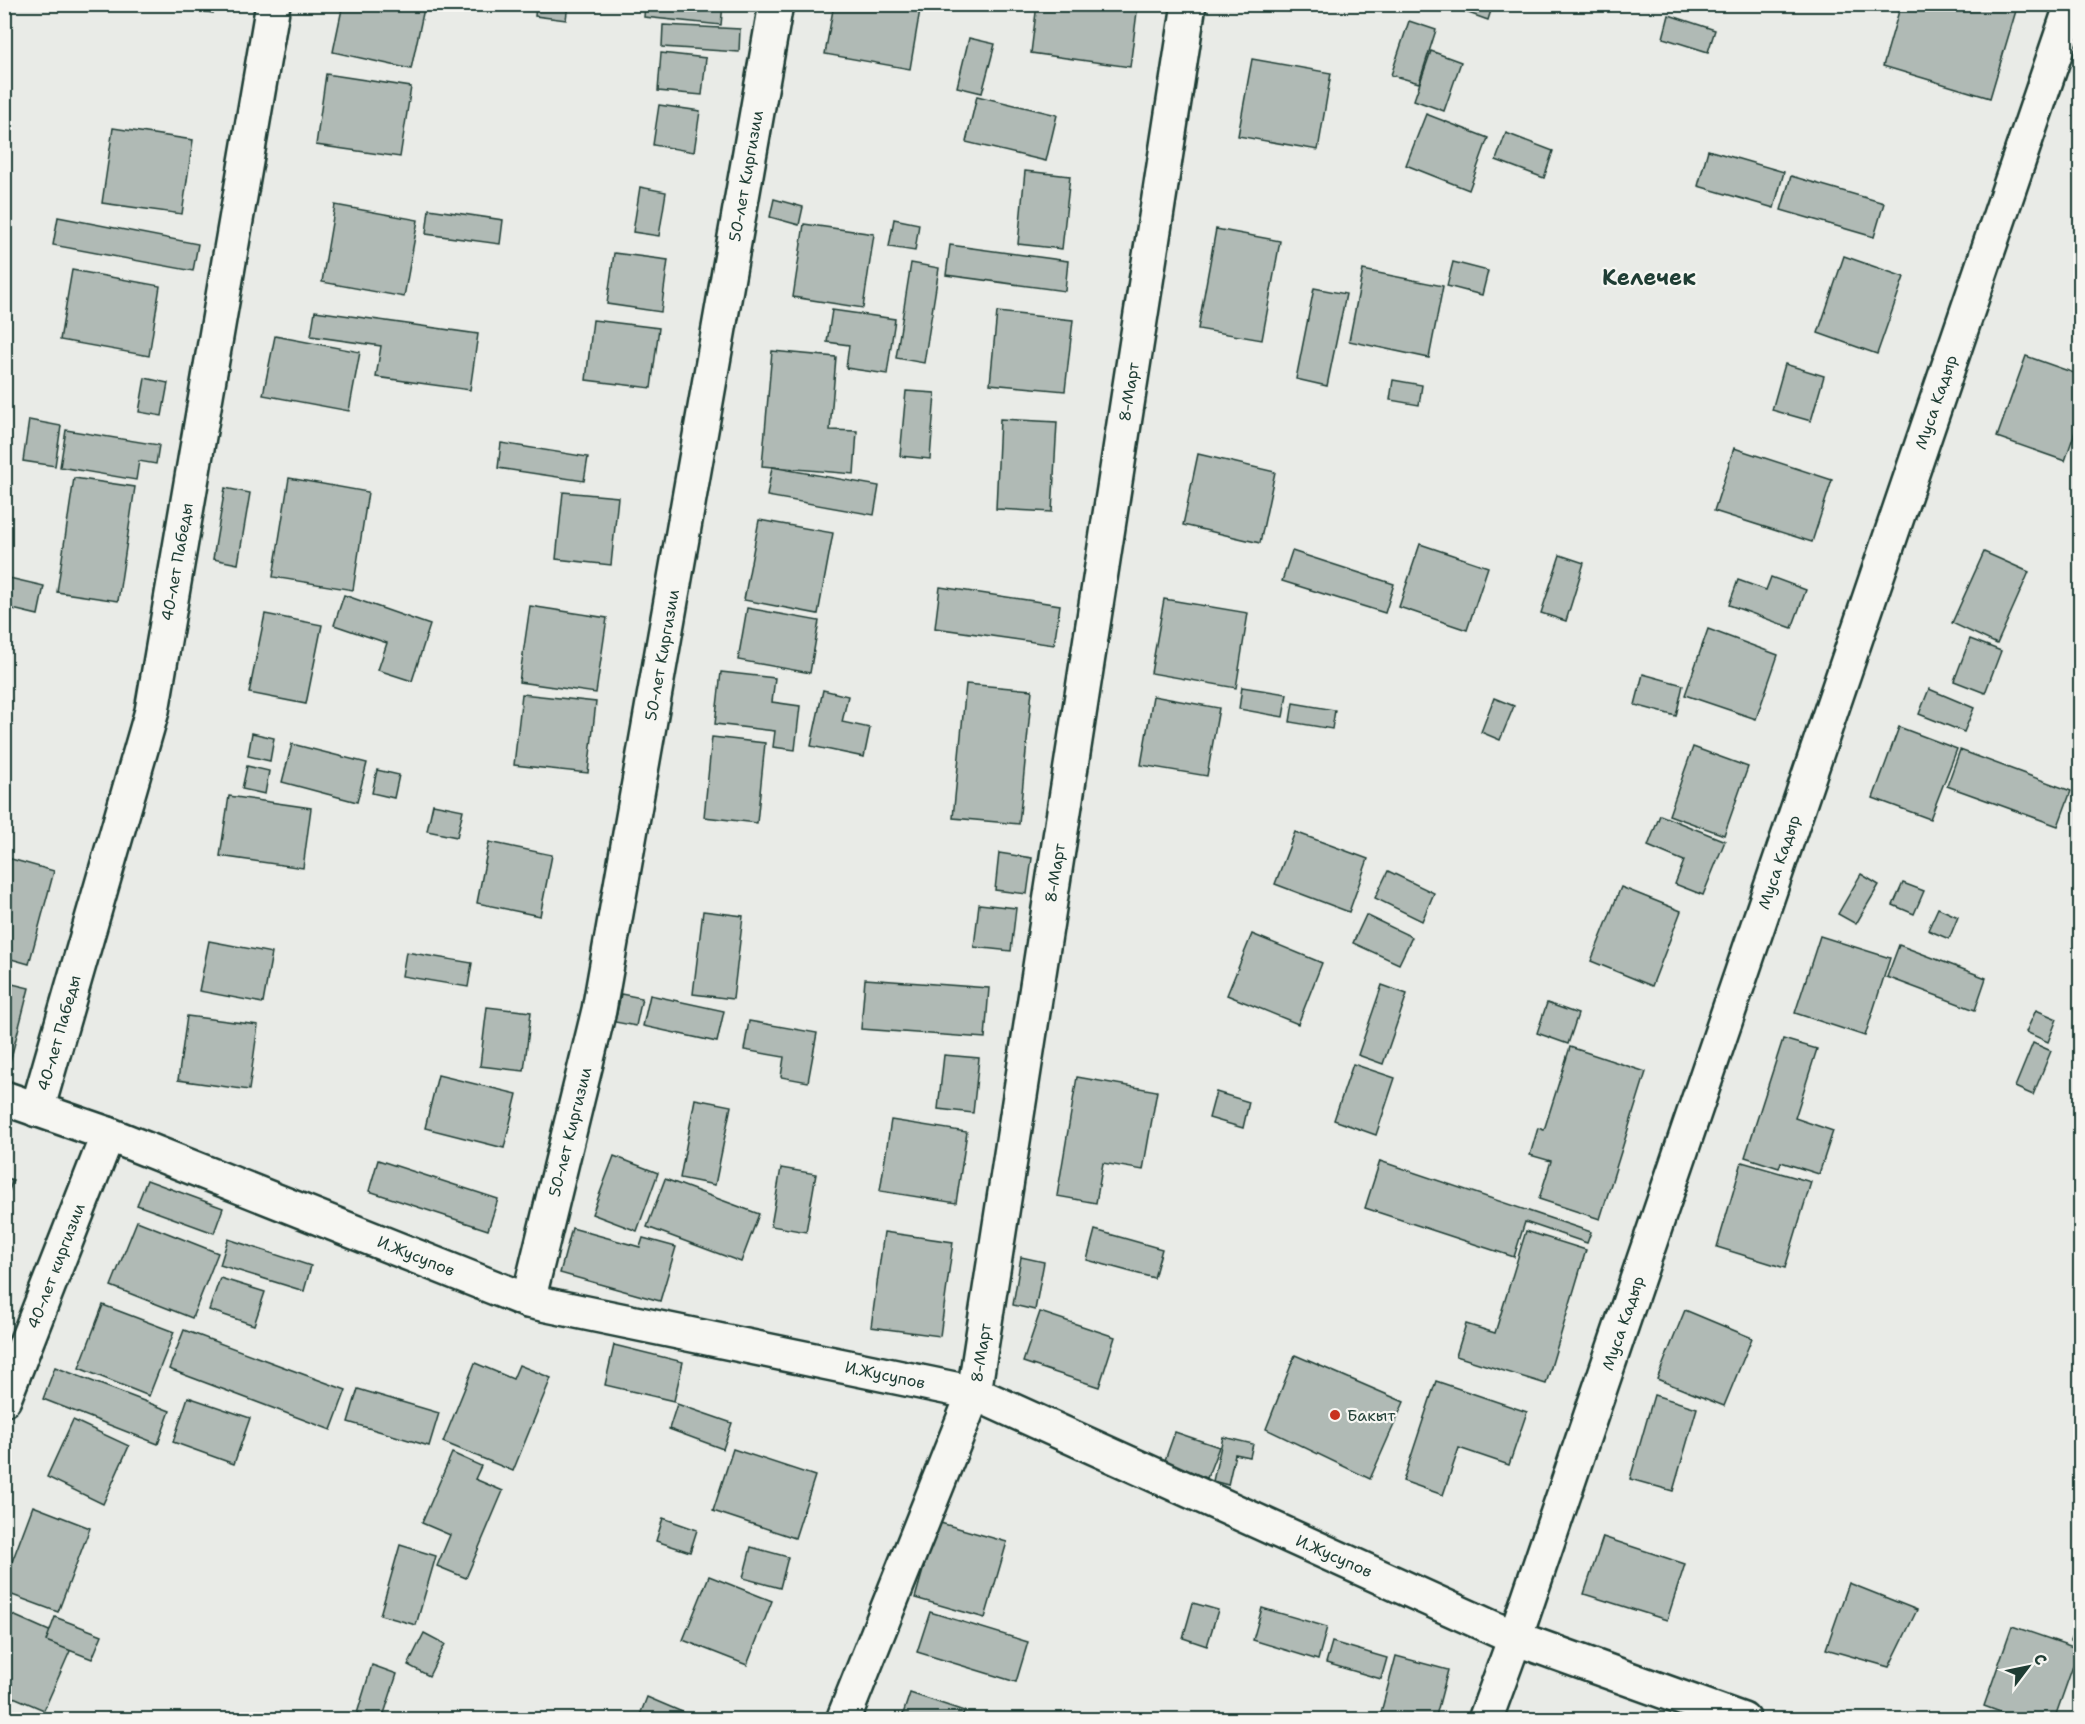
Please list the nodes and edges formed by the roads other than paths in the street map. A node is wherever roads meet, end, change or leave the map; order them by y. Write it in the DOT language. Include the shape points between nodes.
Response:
graph roads {
  1 [pos="273,4"];
  2 [pos="776,4"];
  3 [pos="1189,4"];
  4 [pos="2072,4"];
  5 [pos="4,1098"];
  6 [pos="37,1110"];
  7 [pos="108,1134"];
  8 [pos="528,1301"];
  9 [pos="975,1393"];
  10 [pos="4,1399"];
  11 [pos="1515,1638"];
  12 [pos="843,1719"];
  13 [pos="1485,1719"];
  14 [pos="1743,1719"];
  1 -- 6 [label="street, 40-лет Пабеды" via="152,711"];
  2 -- 8 [label="street, 50-лет Киргизии" via="599,1010"];
  3 -- 9 [label="street, 8-Март"];
  4 -- 11 [label="street, Муса Кадыр"];
  5 -- 6 [label="street, И.Жусупов"];
  6 -- 7 [label="street, И.Жусупов"];
  7 -- 8 [label="street, И.Жусупов"];
  7 -- 10 [label="street, 40-лет киргизии"];
  8 -- 9 [label="street, И.Жусупов"];
  9 -- 11 [label="street, И.Жусупов"];
  9 -- 12 [label="street, 8-Март"];
  11 -- 13 [label="street, Муса Кадыр"];
  11 -- 14 [label="street, И.Жусупов"];
}
